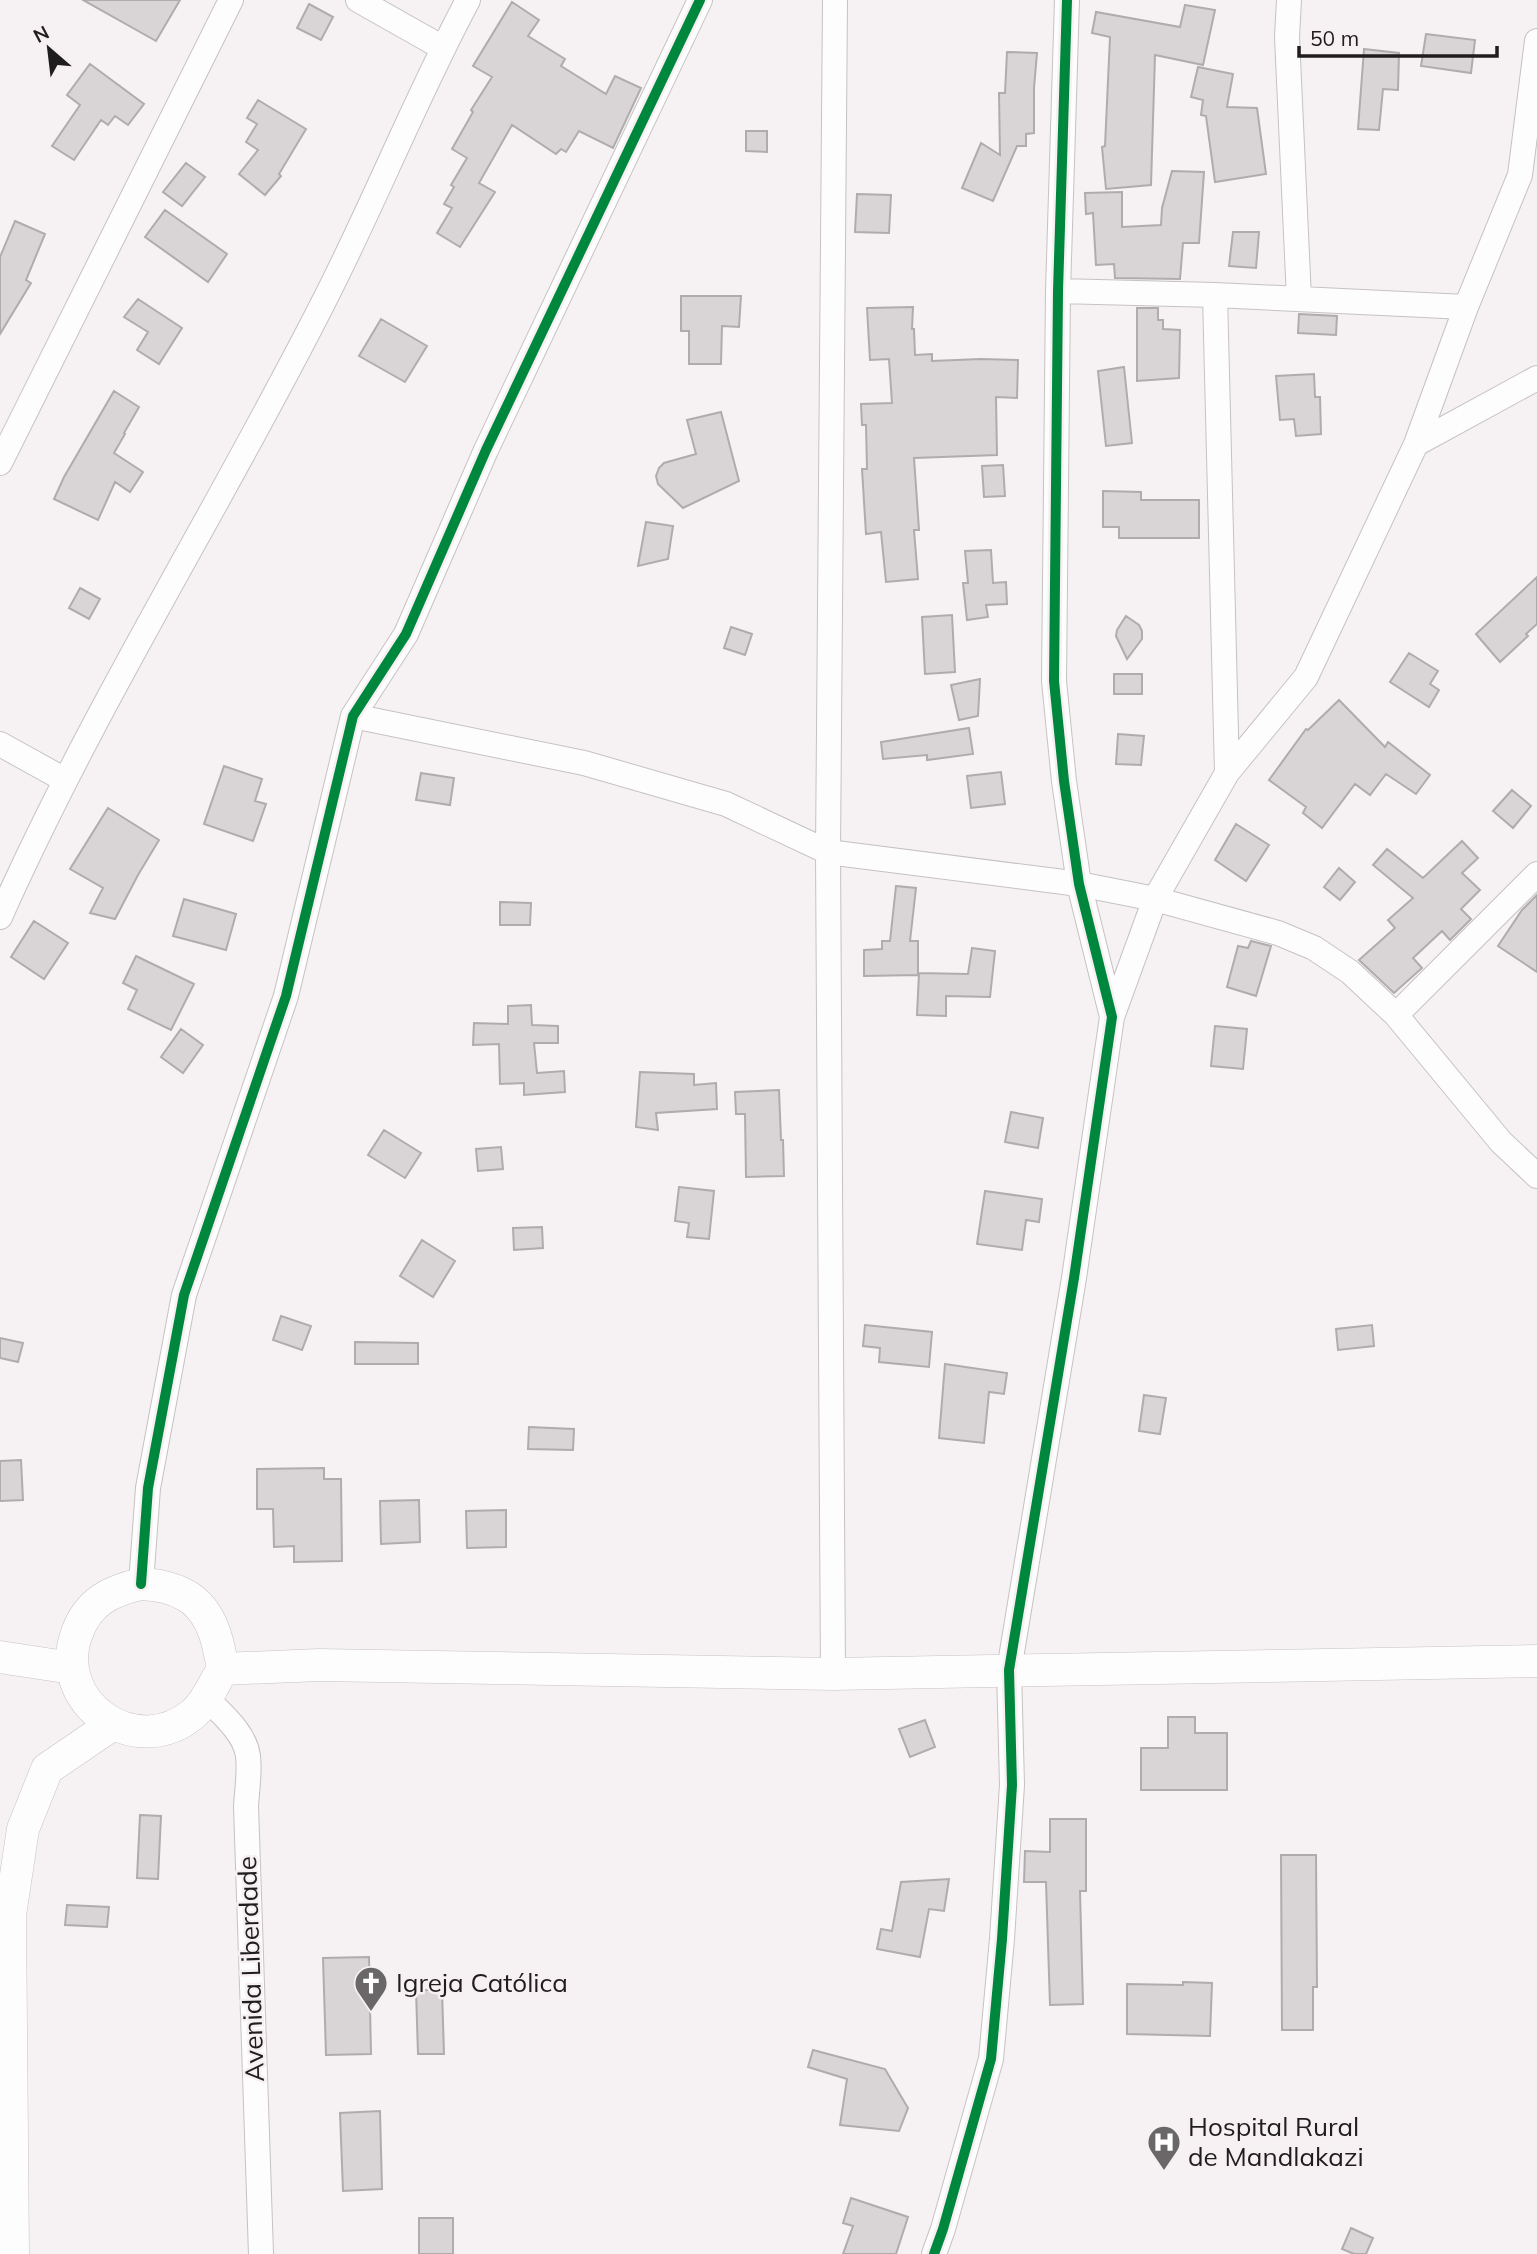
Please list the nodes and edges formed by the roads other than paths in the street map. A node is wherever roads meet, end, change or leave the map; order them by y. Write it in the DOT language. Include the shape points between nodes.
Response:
graph roads {
  1 [pos="230,0"];
  2 [pos="358,0"];
  3 [pos="468,0"];
  4 [pos="700,0"];
  5 [pos="835,0"];
  6 [pos="1289,0"];
  7 [pos="1060,3"];
  8 [pos="1537,41"];
  9 [pos="443,48"];
  10 [pos="1058,291"];
  11 [pos="1215,295"];
  12 [pos="1299,299"];
  13 [pos="1466,307"];
  14 [pos="1537,378"];
  15 [pos="1416,444"];
  16 [pos="0,463"];
  17 [pos="353,716"];
  18 [pos="0,744"];
  19 [pos="1227,773"];
  20 [pos="65,780"];
  21 [pos="828,852"];
  22 [pos="1537,874"];
  23 [pos="1079,884"];
  24 [pos="1155,899"];
  25 [pos="0,917"];
  26 [pos="1396,1014"];
  27 [pos="1112,1017"];
  28 [pos="1537,1176"];
  29 [pos="141,1584"];
  30 [pos="0,1657"];
  31 [pos="1537,1661"];
  32 [pos="72,1668"];
  33 [pos="222,1669"];
  34 [pos="1009,1670"];
  35 [pos="833,1674"];
  36 [pos="207,1699"];
  37 [pos="113,1724"];
  38 [pos="6,2095"];
  39 [pos="13,2254"];
  40 [pos="261,2254"];
  41 [pos="934,2254"];
  1 -- 16 [label="street"];
  2 -- 9 [label="street"];
  3 -- 9 [label="street"];
  4 -- 17 [label="street" via="486,450 406,634"];
  5 -- 21 [label="street"];
  6 -- 12 [label="street"];
  7 -- 10 [label="street"];
  8 -- 13 [label="street" via="1520,176"];
  9 -- 20 [label="street" via="323,303"];
  10 -- 11 [label="street"];
  10 -- 23 [label="street" via="1054,681"];
  11 -- 12 [label="street"];
  11 -- 19 [label="street"];
  12 -- 13 [label="street"];
  13 -- 15 [label="street"];
  14 -- 15 [label="street"];
  15 -- 19 [label="street" via="1306,677"];
  17 -- 21 [label="street" via="584,763 726,804"];
  17 -- 29 [label="street" via="286,996 184,1295 148,1488"];
  18 -- 20 [label="street"];
  19 -- 24 [label="street"];
  20 -- 25 [label="street"];
  21 -- 23 [label="street"];
  21 -- 35 [label="street"];
  22 -- 26 [label="street"];
  23 -- 24 [label="street"];
  23 -- 27 [label="street"];
  24 -- 26 [label="street" via="1278,933 1314,948 1350,972"];
  24 -- 27 [label="street"];
  26 -- 28 [label="street" via="1501,1142"];
  27 -- 34 [label="street"];
  29 -- 32 [label="street" via="96,1602 81,1621 73,1644"];
  29 -- 33 [label="street" via="165,1586 188,1597 206,1615 217,1637"];
  30 -- 32 [label="street"];
  31 -- 34 [label="street"];
  32 -- 37 [label="street" via="79,1691 93,1710"];
  33 -- 35 [label="street" via="318,1665"];
  33 -- 36 [label="street"];
  34 -- 35 [label="street"];
  34 -- 41 [label="street" via="1012,1785 991,2059"];
  36 -- 37 [label="street" via="175,1726 133,1731"];
  36 -- 40 [label="street, Avenida Liberdade" via="234,1727 248,1755"];
  37 -- 38 [label="street" via="47,1769 23,1829 10,1915"];
  38 -- 39 [label="street"];
}
